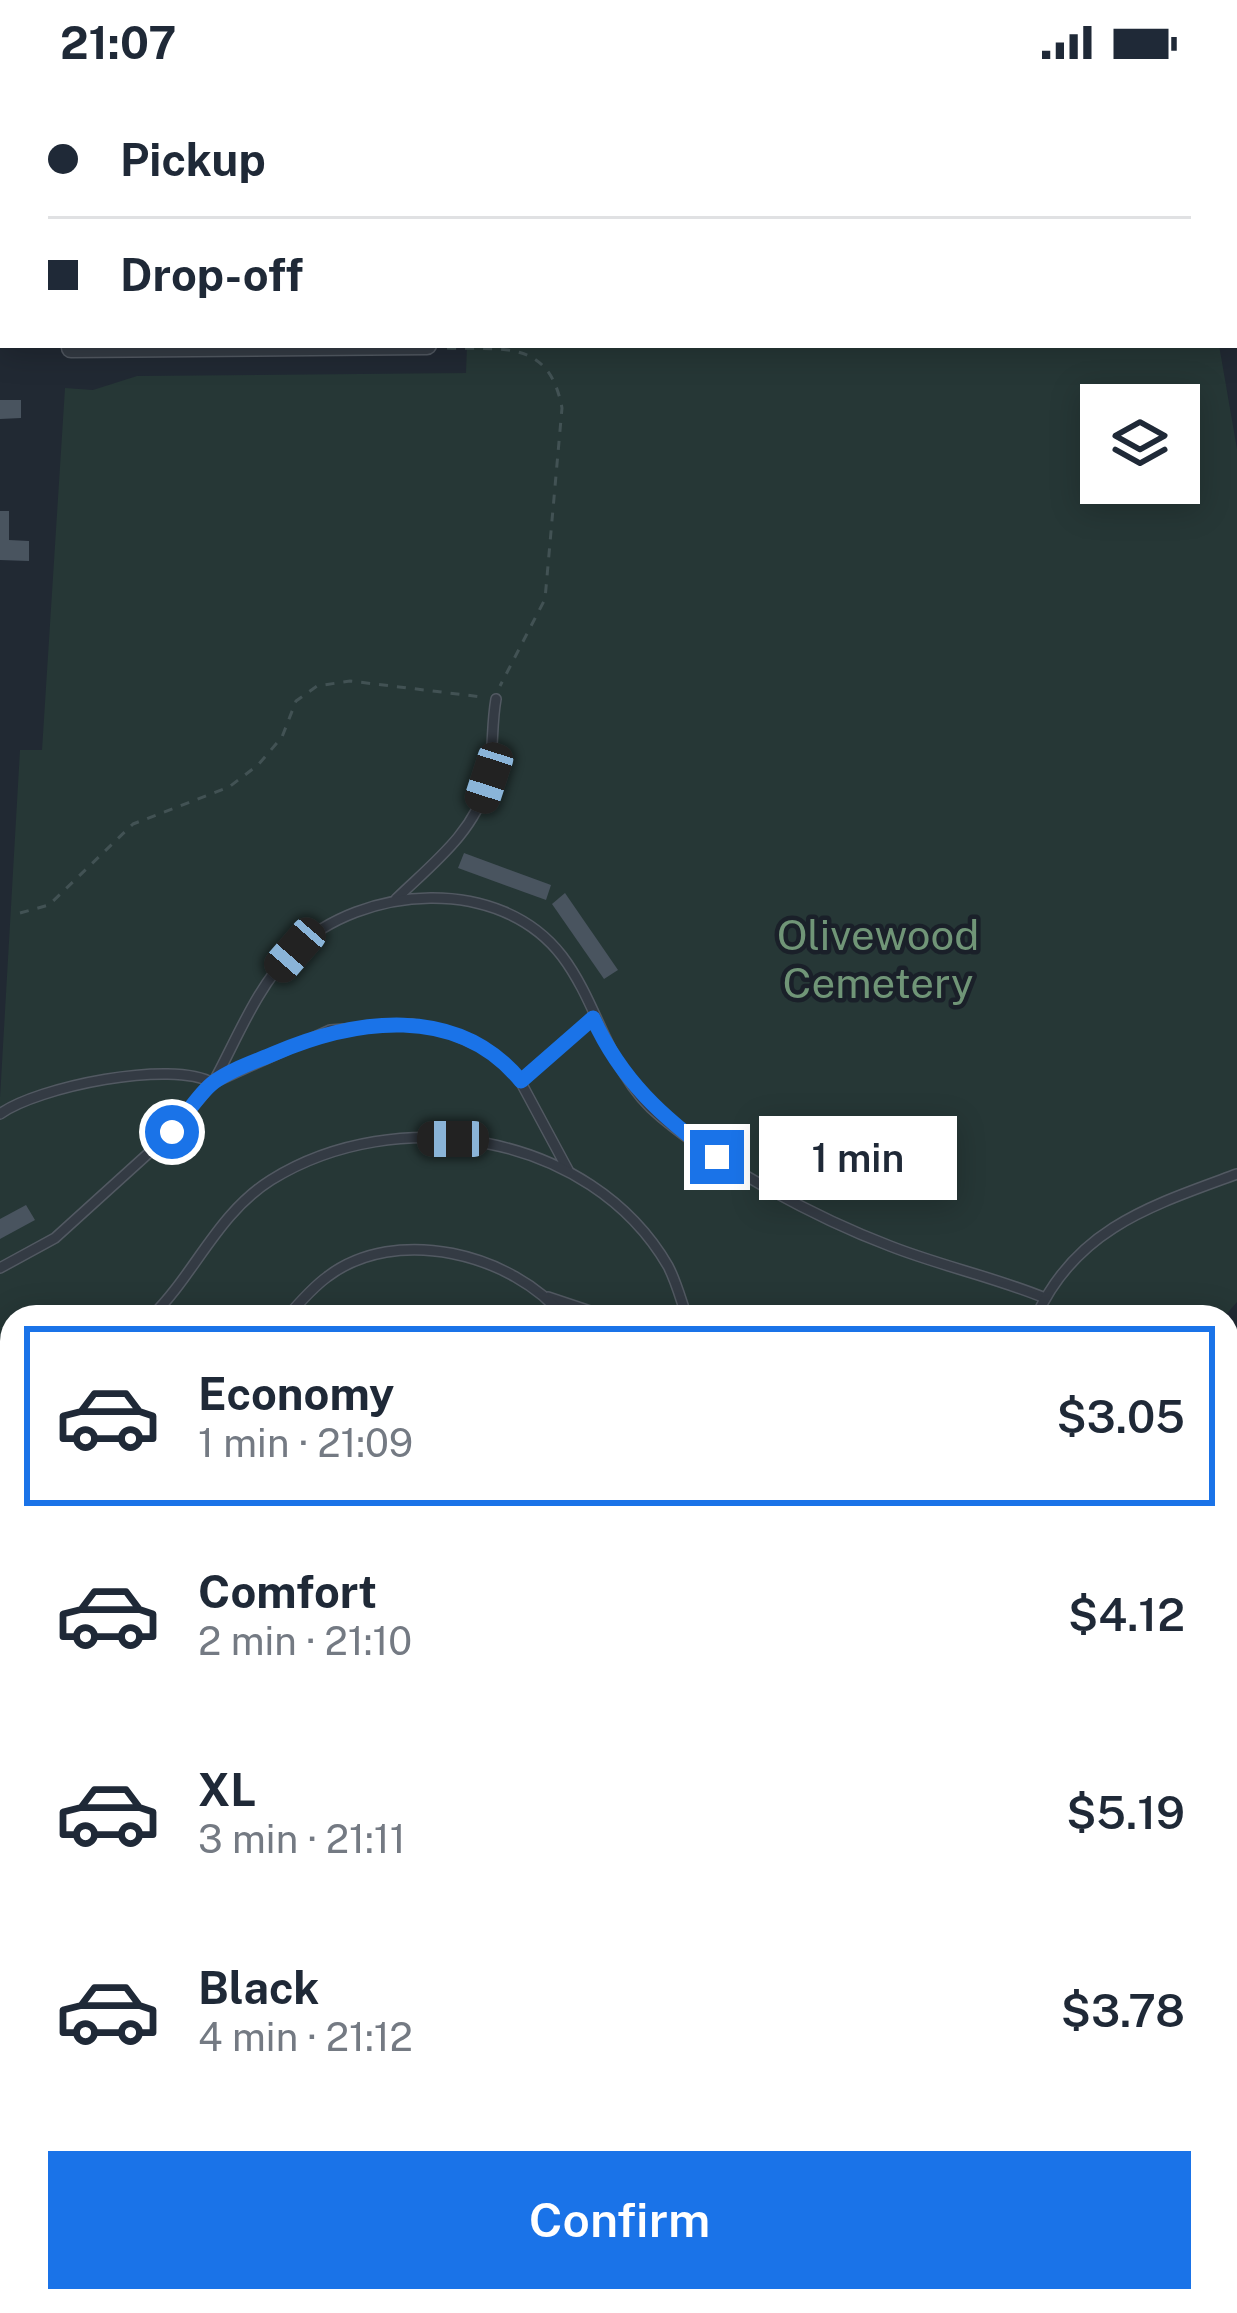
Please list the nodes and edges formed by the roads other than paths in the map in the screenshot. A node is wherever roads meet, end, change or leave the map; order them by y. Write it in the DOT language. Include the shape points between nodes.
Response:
graph roads {
  1 [pos="496,699"];
  2 [pos="393,902"];
  3 [pos="593,1018"];
  4 [pos="521,1081"];
  5 [pos="213,1083"];
  6 [pos="0,1114"];
  7 [pos="568,1170"];
  8 [pos="1237,1174"];
  9 [pos="0,1268"];
  10 [pos="548,1298"];
  11 [pos="1045,1298"];
  12 [pos="164,1305"];
  13 [pos="299,1305"];
  14 [pos="554,1305"];
  15 [pos="570,1305"];
  16 [pos="682,1305"];
  17 [pos="1042,1305"];
  1 -- 2 [label="lane" via="479,808"];
  2 -- 3 [label="lane" via="463,899 542,932"];
  2 -- 5 [label="lane" via="325,928 295,950 270,978"];
  3 -- 4 [label="lane"];
  3 -- 11 [label="lane" via="658,1115 717,1157 889,1246"];
  4 -- 5 [label="lane" via="486,1049 450,1033 378,1023 330,1030"];
  4 -- 7 [label="lane"];
  5 -- 6 [label="lane" via="154,1074 40,1095"];
  5 -- 9 [label="lane" via="172,1132 55,1238"];
  7 -- 12 [label="lane" via="494,1143 453,1139 366,1145 299,1164 236,1206"];
  7 -- 16 [label="lane" via="647,1238"];
  8 -- 11 [label="lane" via="1121,1219"];
  10 -- 13 [label="lane" via="486,1258 412,1252 330,1274"];
  10 -- 14 [label="lane"];
  10 -- 15 [label="lane"];
  11 -- 17 [label="lane"];
}
